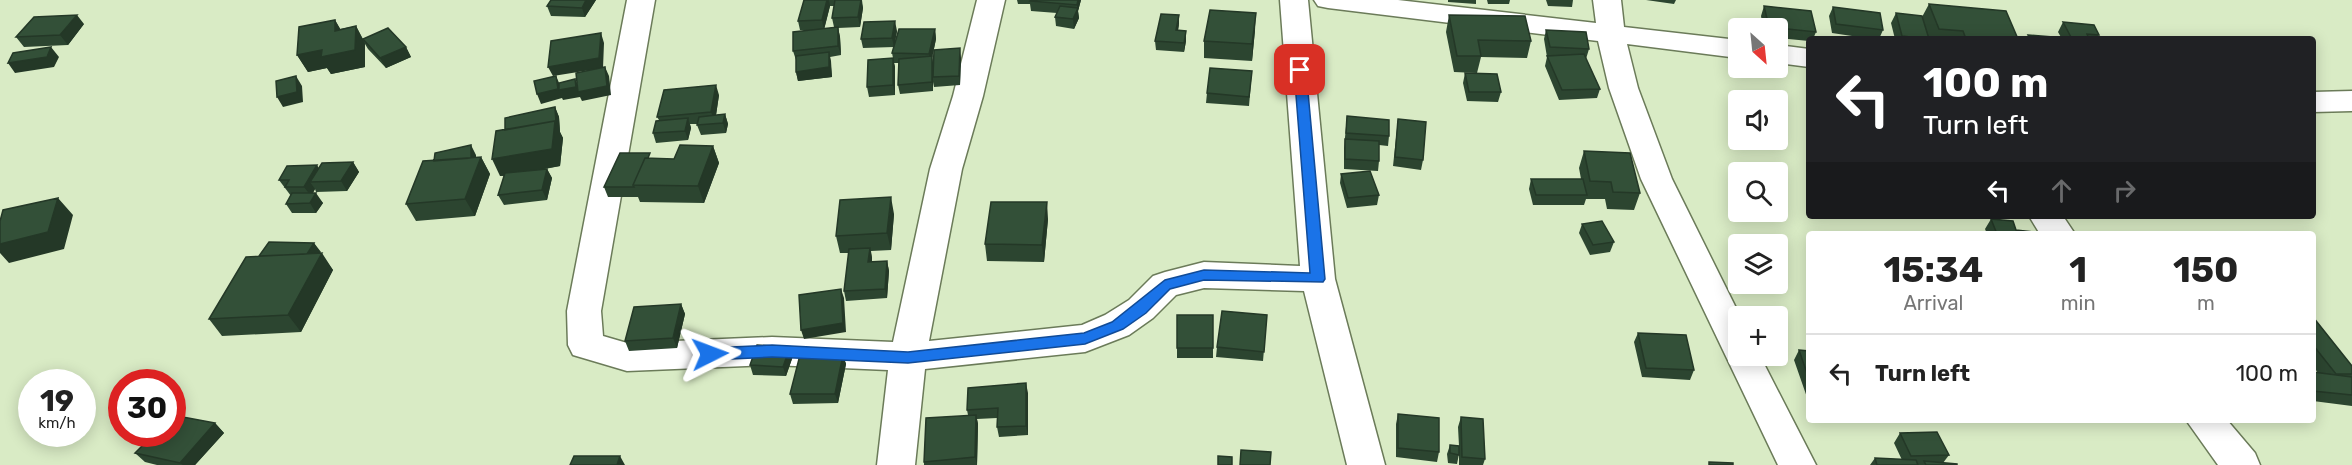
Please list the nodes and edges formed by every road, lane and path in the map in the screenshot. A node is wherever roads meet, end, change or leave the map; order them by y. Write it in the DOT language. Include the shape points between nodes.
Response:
graph roads {
  1 [pos="641,0"];
  2 [pos="991,0"];
  3 [pos="1294,0"];
  4 [pos="1328,0"];
  5 [pos="1607,0"];
  6 [pos="1610,32"];
  7 [pos="1728,47"];
  8 [pos="1788,55"];
  9 [pos="1806,58"];
  10 [pos="2352,101"];
  11 [pos="2316,102"];
  12 [pos="1318,279"];
  13 [pos="1728,328"];
  14 [pos="908,357"];
  15 [pos="1747,366"];
  16 [pos="2207,423"];
  17 [pos="896,465"];
  18 [pos="1366,465"];
  19 [pos="1797,465"];
  20 [pos="2241,465"];
  1 -- 14 [label="street" via="584,311 586,345 627,357 772,351"];
  2 -- 14 [label="street" via="946,169"];
  3 -- 12 [label="street"];
  4 -- 6 [label="street"];
  5 -- 6 [label="street"];
  6 -- 7 [label="street"];
  6 -- 13 [label="street" via="1635,123 1688,249"];
  8 -- 9 [label="street"];
  10 -- 11 [label="street"];
  12 -- 14 [label="street" via="1204,275 1165,285 1117,326 1085,338"];
  12 -- 18 [label="street"];
  14 -- 17 [label="street"];
  15 -- 19 [label="street"];
  16 -- 20 [label="street"];
}
